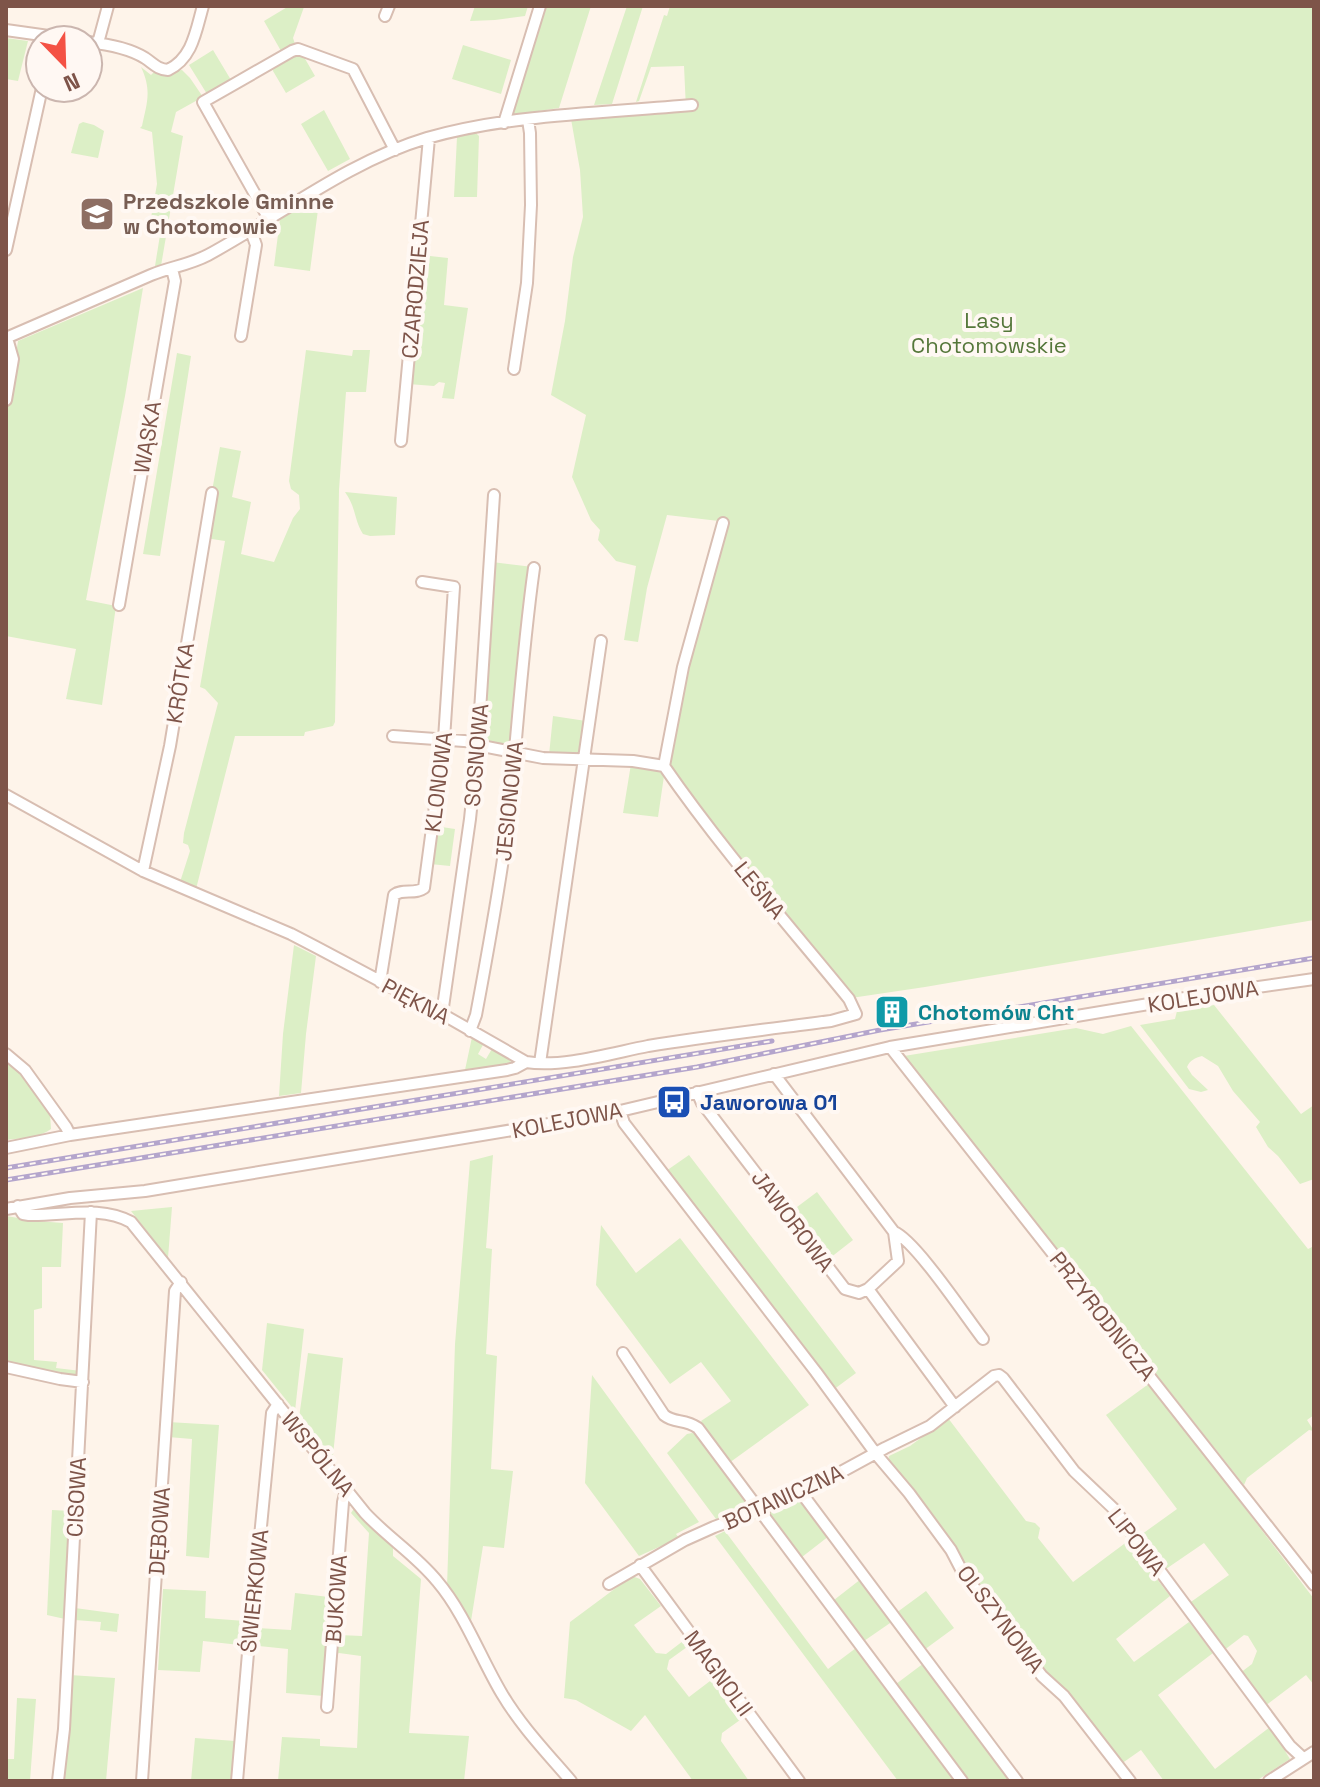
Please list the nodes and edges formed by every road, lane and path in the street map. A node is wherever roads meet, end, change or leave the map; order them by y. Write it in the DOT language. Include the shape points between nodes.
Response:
graph roads {
  1 [pos="203,6"];
  2 [pos="540,6"];
  3 [pos="104,45"];
  4 [pos="38,104"];
  5 [pos="692,105"];
  6 [pos="528,120"];
  7 [pos="504,123"];
  8 [pos="429,138"];
  9 [pos="395,150"];
  10 [pos="269,219"];
  11 [pos="251,231"];
  12 [pos="6,250"];
  13 [pos="172,269"];
  14 [pos="241,336"];
  15 [pos="6,338"];
  16 [pos="514,369"];
  17 [pos="6,400"];
  18 [pos="401,441"];
  19 [pos="212,493"];
  20 [pos="494,495"];
  21 [pos="723,523"];
  22 [pos="534,568"];
  23 [pos="422,582"];
  24 [pos="119,605"];
  25 [pos="601,641"];
  26 [pos="393,736"];
  27 [pos="444,739"];
  28 [pos="478,744"];
  29 [pos="515,752"];
  30 [pos="583,761"];
  31 [pos="664,766"];
  32 [pos="6,795"];
  33 [pos="143,871"];
  34 [pos="1314,979"];
  35 [pos="380,982"];
  36 [pos="442,1014"];
  37 [pos="856,1014"];
  38 [pos="470,1031"];
  39 [pos="890,1047"];
  40 [pos="6,1054"];
  41 [pos="526,1062"];
  42 [pos="540,1063"];
  43 [pos="774,1074"];
  44 [pos="697,1092"];
  45 [pos="620,1111"];
  46 [pos="70,1135"];
  47 [pos="6,1148"];
  48 [pos="18,1206"];
  49 [pos="6,1209"];
  50 [pos="91,1212"];
  51 [pos="894,1232"];
  52 [pos="914,1248"];
  53 [pos="898,1261"];
  54 [pos="181,1282"];
  55 [pos="868,1289"];
  56 [pos="983,1339"];
  57 [pos="623,1353"];
  58 [pos="6,1367"];
  59 [pos="83,1382"];
  60 [pos="278,1404"];
  61 [pos="955,1407"];
  62 [pos="876,1454"];
  63 [pos="346,1490"];
  64 [pos="800,1491"];
  65 [pos="760,1510"];
  66 [pos="640,1565"];
  67 [pos="609,1584"];
  68 [pos="1314,1585"];
  69 [pos="327,1707"];
  70 [pos="1314,1752"];
  71 [pos="1303,1758"];
  72 [pos="58,1781"];
  73 [pos="142,1781"];
  74 [pos="237,1781"];
  75 [pos="571,1781"];
  76 [pos="799,1781"];
  77 [pos="962,1781"];
  78 [pos="1017,1781"];
  79 [pos="1130,1781"];
  80 [pos="1269,1781"];
  1 -- 3 [label="street" via="190,49 168,70"];
  2 -- 7 [label="street"];
  4 -- 12 [label="street"];
  5 -- 6 [label="street"];
  6 -- 7 [label="street"];
  6 -- 16 [label="street" via="527,283"];
  7 -- 8 [label="street"];
  8 -- 9 [label="street"];
  8 -- 18 [label="street, CZARODZIEJA"];
  9 -- 10 [label="street"];
  9 -- 10 [label="street" via="353,69 292,51 203,102"];
  10 -- 11 [label="street"];
  11 -- 13 [label="street"];
  11 -- 14 [label="street" via="256,245"];
  13 -- 15 [label="street"];
  13 -- 24 [label="street, WĄSKA" via="175,281"];
  15 -- 17 [label="street" via="13,359"];
  19 -- 33 [label="street, KRÓTKA" via="170,746"];
  20 -- 28 [label="street, SOSNOWA"];
  21 -- 31 [label="street" via="683,667"];
  22 -- 29 [label="street, JESIONOWA"];
  23 -- 27 [label="street, KLONOWA" via="454,587"];
  25 -- 30 [label="street"];
  26 -- 27 [label="street"];
  27 -- 28 [label="street"];
  27 -- 35 [label="street, KLONOWA" via="424,888 394,895"];
  28 -- 29 [label="street"];
  28 -- 36 [label="street, SOSNOWA"];
  29 -- 30 [label="street"];
  29 -- 38 [label="street, JESIONOWA" via="495,914"];
  30 -- 31 [label="street"];
  30 -- 42 [label="street"];
  31 -- 37 [label="street, LEŚNA"];
  32 -- 33 [label="street, PIĘKNA"];
  33 -- 35 [label="street, PIĘKNA" via="291,934"];
  34 -- 39 [label="street, KOLEJOWA"];
  35 -- 36 [label="street, PIĘKNA"];
  36 -- 38 [label="street, PIĘKNA"];
  37 -- 42 [label="street, PIĘKNA"];
  38 -- 41 [label="street, PIĘKNA"];
  39 -- 43 [label="street, KOLEJOWA"];
  39 -- 68 [label="street, PRZYRODNICZA"];
  40 -- 46 [label="street" via="25,1070"];
  41 -- 42 [label="street, PIĘKNA"];
  41 -- 46 [label="street" via="507,1070"];
  43 -- 44 [label="street, KOLEJOWA"];
  43 -- 51 [label="street"];
  44 -- 45 [label="street, KOLEJOWA"];
  44 -- 55 [label="street, JAWOROWA" via="845,1289"];
  45 -- 48 [label="street, KOLEJOWA" via="145,1191"];
  45 -- 62 [label="street, OLSZYNOWA"];
  46 -- 47 [label="street"];
  48 -- 49 [label="street, KOLEJOWA"];
  48 -- 50 [label="street, WSPÓLNA" via="29,1215"];
  50 -- 54 [label="street, WSPÓLNA" via="131,1222"];
  50 -- 59 [label="street, CISOWA"];
  51 -- 52 [label="street"];
  51 -- 53 [label="street"];
  52 -- 53 [label="street"];
  52 -- 56 [label="street"];
  53 -- 55 [label="street"];
  54 -- 60 [label="street, WSPÓLNA"];
  54 -- 73 [label="street, DĘBOWA" via="175,1291"];
  55 -- 61 [label="street"];
  57 -- 65 [label="street" via="664,1415 698,1428"];
  58 -- 59 [label="street"];
  59 -- 72 [label="street, CISOWA"];
  60 -- 63 [label="street, WSPÓLNA"];
  60 -- 74 [label="street, ŚWIERKOWA" via="272,1413 256,1560"];
  61 -- 62 [label="street, BOTANICZNA"];
  61 -- 71 [label="street, LIPOWA" via="994,1376 1003,1378 1074,1471 1114,1509"];
  62 -- 64 [label="street, BOTANICZNA"];
  62 -- 79 [label="street, OLSZYNOWA" via="1042,1676 1064,1696"];
  63 -- 69 [label="street, BUKOWA"];
  63 -- 75 [label="street, WSPÓLNA" via="378,1528 437,1580 502,1695"];
  64 -- 65 [label="street, BOTANICZNA"];
  64 -- 78 [label="street"];
  65 -- 66 [label="street, BOTANICZNA"];
  65 -- 77 [label="street"];
  66 -- 67 [label="street, BOTANICZNA"];
  66 -- 76 [label="street, MAGNOLII"];
  70 -- 71 [label="street"];
  71 -- 80 [label="street"];
}
